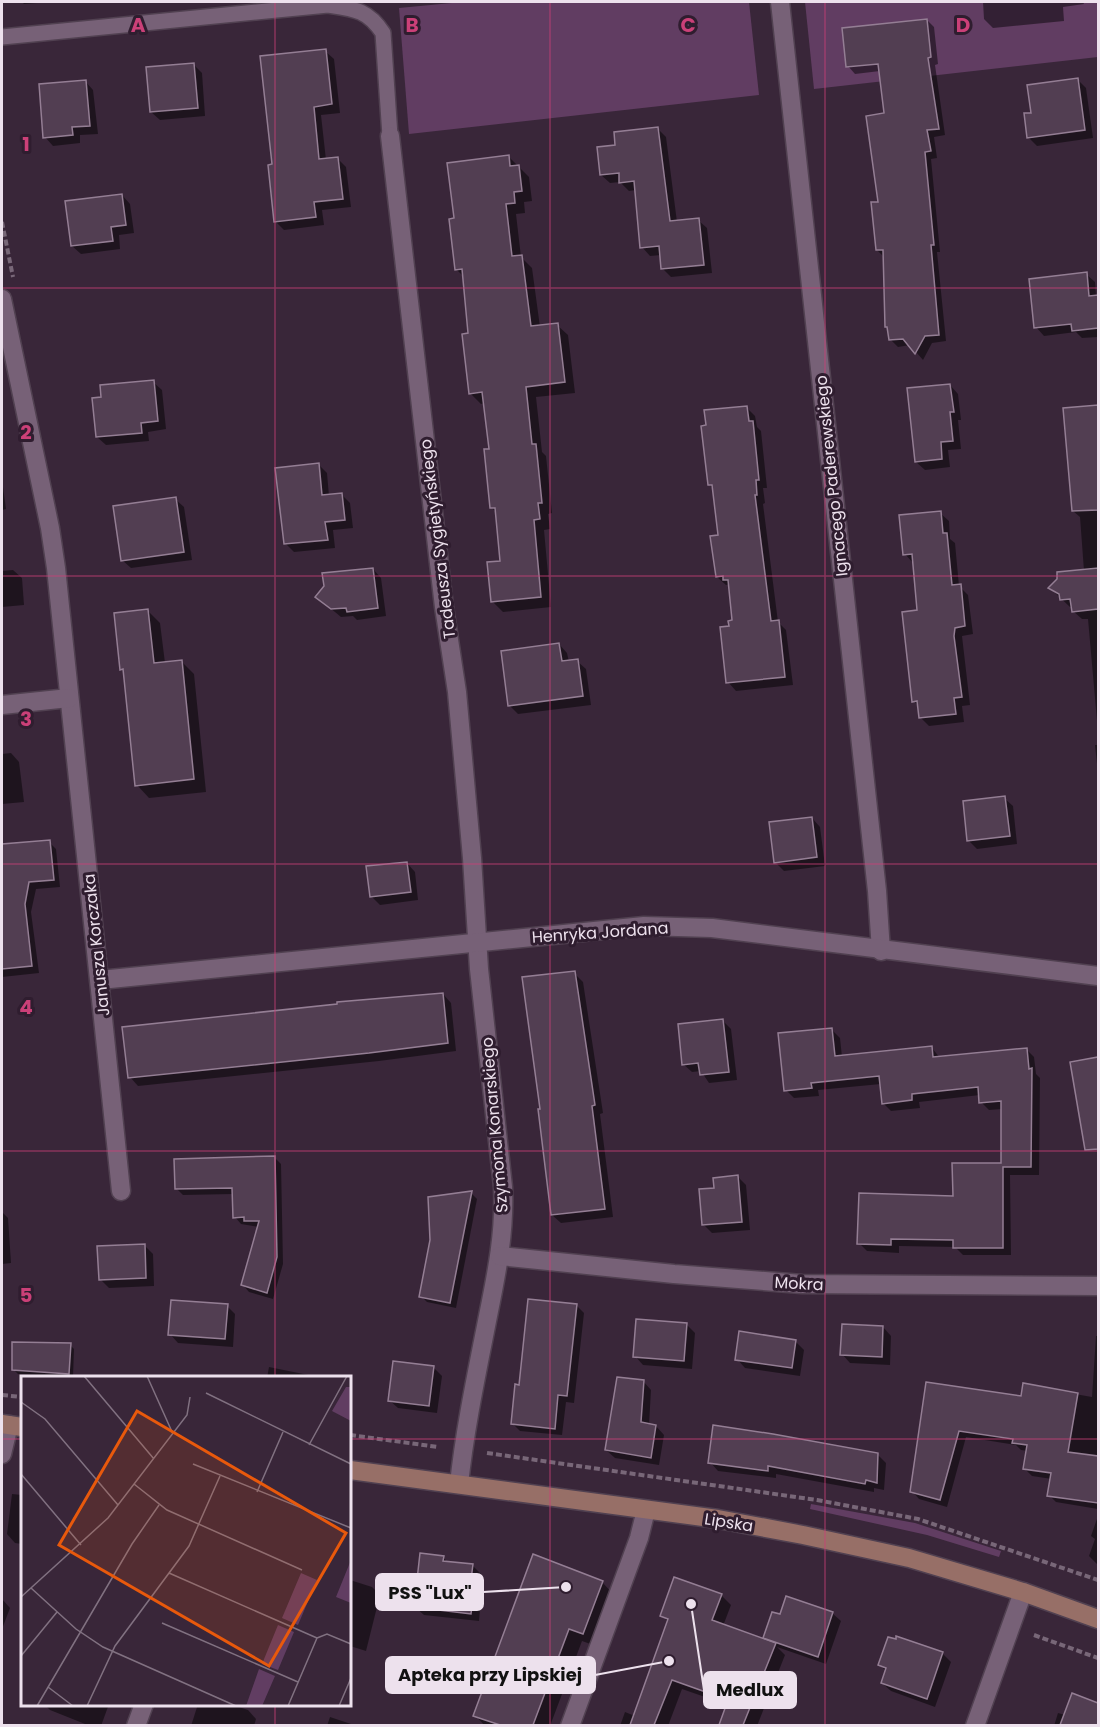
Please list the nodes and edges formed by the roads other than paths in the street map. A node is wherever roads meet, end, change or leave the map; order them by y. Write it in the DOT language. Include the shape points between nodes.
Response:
graph roads {
  1 [pos="780,2"];
  2 [pos="2,37"];
  3 [pos="390,136"];
  4 [pos="2,299"];
  5 [pos="69,698"];
  6 [pos="2,705"];
  7 [pos="477,942"];
  8 [pos="881,951"];
  9 [pos="1098,976"];
  10 [pos="100,980"];
  11 [pos="121,1191"];
  12 [pos="500,1256"];
  13 [pos="1098,1286"];
  14 [pos="11,1426"];
  15 [pos="2,1454"];
  16 [pos="351,1470"];
  17 [pos="459,1485"];
  18 [pos="646,1510"];
  19 [pos="1023,1592"];
  20 [pos="1098,1619"];
  21 [pos="143,1706"];
  22 [pos="136,1725"];
  23 [pos="570,1725"];
  24 [pos="975,1725"];
  1 -- 8 [label="street, Ignacego Paderewskiego"];
  2 -- 3 [label="lane" via="328,5 357,9 375,20 383,33"];
  3 -- 7 [label="street, Tadeusza Sygietyńskiego" via="457,692"];
  4 -- 5 [label="street, Janusza Korczaka" via="50,528"];
  5 -- 6 [label="street"];
  5 -- 10 [label="street, Janusza Korczaka"];
  7 -- 8 [label="street, Henryka Jordana" via="612,928 678,926"];
  7 -- 10 [label="street, Henryka Jordana"];
  7 -- 12 [label="street, Szymona Konarskiego" via="503,1187"];
  8 -- 9 [label="street, Henryka Jordana"];
  10 -- 11 [label="street, Janusza Korczaka"];
  12 -- 13 [label="street, Mokra" via="802,1284"];
  12 -- 17 [label="street, Szymona Konarskiego"];
  14 -- 15 [label="street"];
  16 -- 17 [label="main road, Lipska"];
  17 -- 18 [label="main road, Lipska"];
  18 -- 19 [label="main road, Lipska" via="841,1542"];
  18 -- 23 [label="street"];
  19 -- 20 [label="main road, Lipska"];
  19 -- 24 [label="street"];
  21 -- 22 [label="street"];
}
